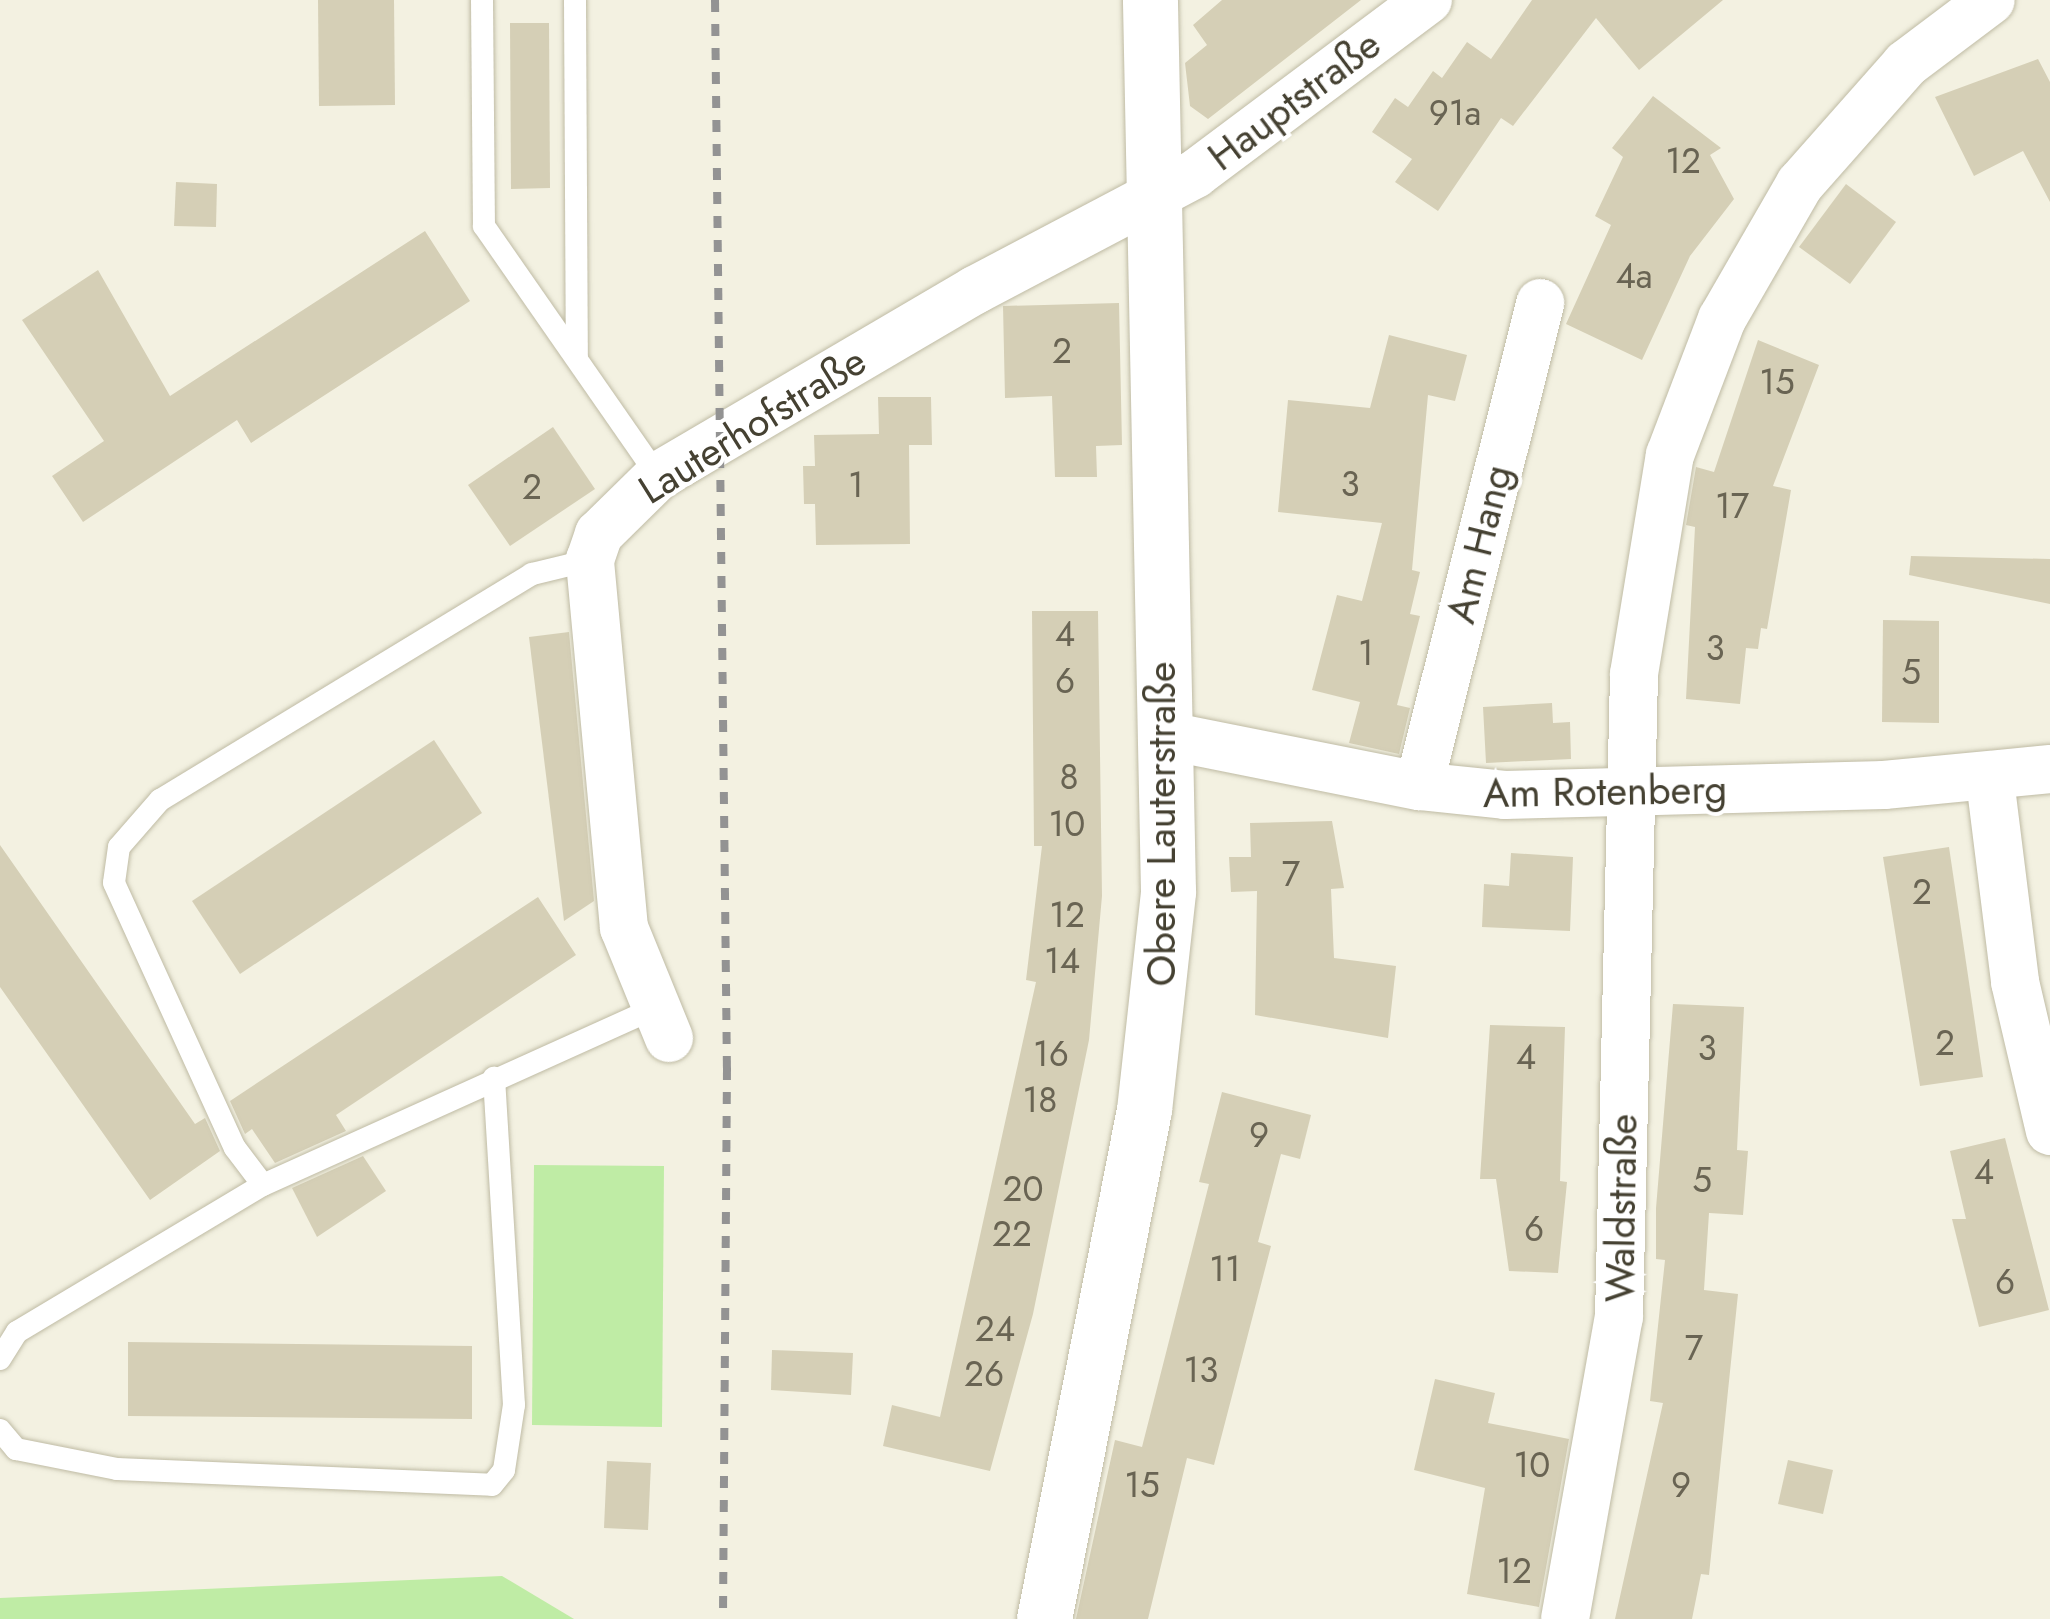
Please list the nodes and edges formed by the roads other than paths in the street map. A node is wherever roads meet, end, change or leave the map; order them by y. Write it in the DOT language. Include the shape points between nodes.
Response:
graph roads {
  1 [pos="482,0"];
  2 [pos="575,0"];
  3 [pos="1150,0"];
  4 [pos="1428,0"];
  5 [pos="1991,0"];
  6 [pos="1158,197"];
  7 [pos="1540,304"];
  8 [pos="578,356"];
  9 [pos="658,476"];
  10 [pos="590,560"];
  11 [pos="1164,735"];
  12 [pos="2050,768"];
  13 [pos="1990,780"];
  14 [pos="1419,786"];
  15 [pos="1630,792"];
  16 [pos="663,1023"];
  17 [pos="494,1078"];
  18 [pos="2050,1132"];
  19 [pos="263,1185"];
  20 [pos="0,1359"];
  21 [pos="0,1430"];
  22 [pos="1044,1619"];
  23 [pos="1566,1619"];
  1 -- 8 [label="lane" via="484,226"];
  2 -- 8 [label="lane"];
  3 -- 6 [label="street, Obere Lauterstraße"];
  4 -- 6 [label="street, Hauptstraße"];
  5 -- 15 [label="street, Waldstraße" via="1862,108 1758,247 1722,319 1670,456 1655,525 1634,674"];
  6 -- 9 [label="street, Lauterhofstraße" via="975,290"];
  6 -- 11 [label="street, Obere Lauterstraße"];
  7 -- 14 [label="street, Am Hang"];
  8 -- 9 [label="lane"];
  9 -- 10 [label="street, Lauterhofstraße" via="599,534"];
  10 -- 16 [label="street" via="624,928"];
  10 -- 19 [label="lane" via="532,574 160,800 119,848 114,883 235,1148"];
  11 -- 14 [label="street, Am Rotenberg"];
  11 -- 22 [label="street, Obere Lauterstraße" via="1168,891 1160,1010"];
  12 -- 13 [label="street, Am Rotenberg"];
  13 -- 15 [label="street, Am Rotenberg"];
  13 -- 18 [label="street" via="2015,982"];
  14 -- 15 [label="street, Am Rotenberg" via="1505,795"];
  15 -- 23 [label="street, Waldstraße" via="1619,1317"];
  16 -- 17 [label="lane"];
  17 -- 19 [label="lane"];
  17 -- 21 [label="lane" via="514,1405 504,1470 492,1484 116,1469 16,1449"];
  19 -- 20 [label="lane" via="17,1332"];
}
